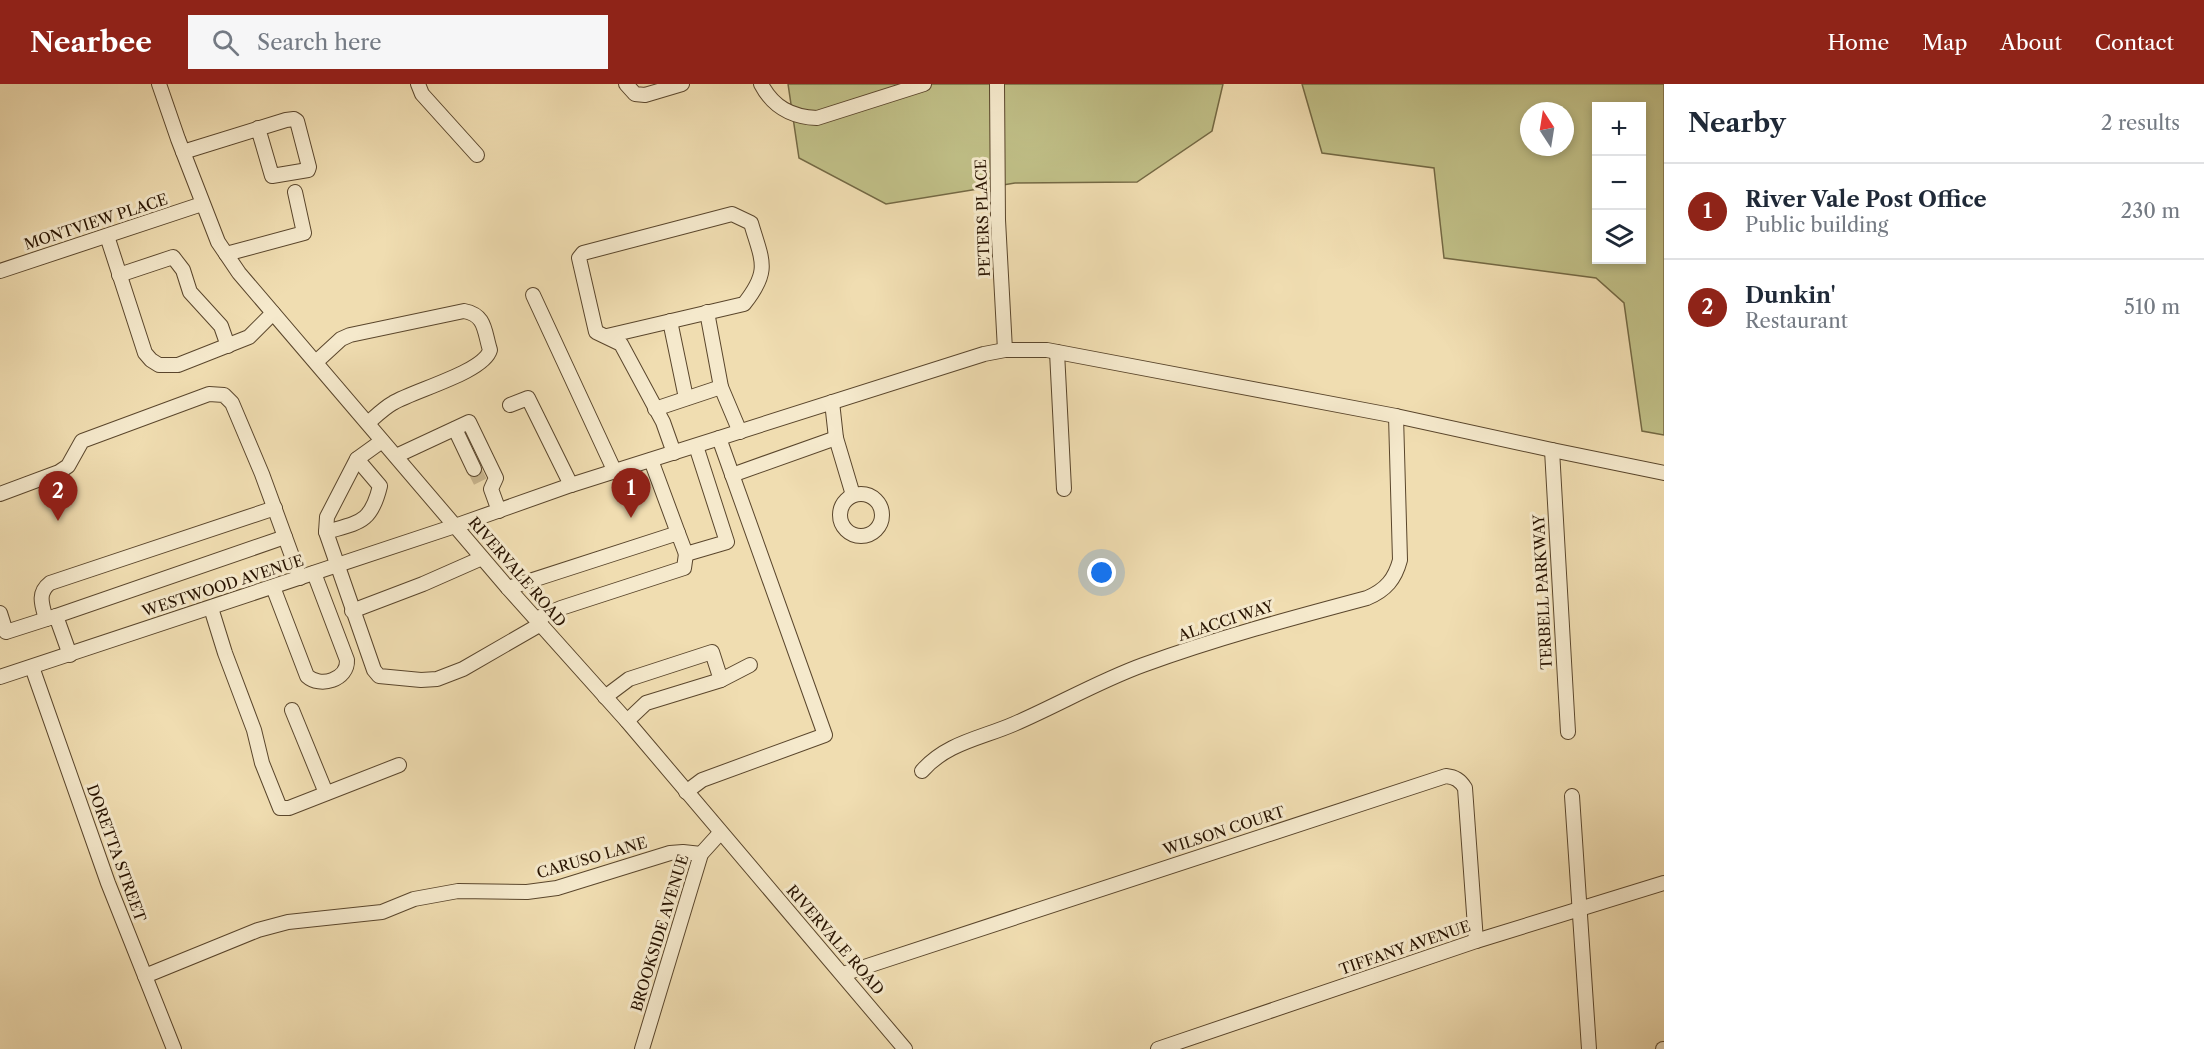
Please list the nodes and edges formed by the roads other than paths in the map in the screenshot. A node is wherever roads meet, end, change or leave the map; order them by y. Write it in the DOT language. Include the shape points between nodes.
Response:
graph roads {
  1 [pos="159,84"];
  2 [pos="418,84"];
  3 [pos="626,84"];
  4 [pos="682,84"];
  5 [pos="761,84"];
  6 [pos="924,84"];
  7 [pos="997,84"];
  8 [pos="258,128"];
  9 [pos="183,152"];
  10 [pos="477,155"];
  11 [pos="295,192"];
  12 [pos="202,204"];
  13 [pos="107,236"];
  14 [pos="226,254"];
  15 [pos="0,271"];
  16 [pos="119,275"];
  17 [pos="533,295"];
  18 [pos="707,312"];
  19 [pos="273,313"];
  20 [pos="670,321"];
  21 [pos="607,336"];
  22 [pos="228,346"];
  23 [pos="1005,350"];
  24 [pos="1057,352"];
  25 [pos="316,362"];
  26 [pos="721,387"];
  27 [pos="686,398"];
  28 [pos="832,402"];
  29 [pos="510,405"];
  30 [pos="655,409"];
  31 [pos="1396,416"];
  32 [pos="368,423"];
  33 [pos="455,429"];
  34 [pos="740,432"];
  35 [pos="719,438"];
  36 [pos="836,438"];
  37 [pos="382,441"];
  38 [pos="696,446"];
  39 [pos="1552,450"];
  40 [pos="674,453"];
  41 [pos="396,456"];
  42 [pos="357,459"];
  43 [pos="651,460"];
  44 [pos="474,469"];
  45 [pos="615,472"];
  46 [pos="1664,473"];
  47 [pos="732,476"];
  48 [pos="571,485"];
  49 [pos="1064,489"];
  50 [pos="0,494"];
  51 [pos="853,495"];
  52 [pos="274,508"];
  53 [pos="499,511"];
  54 [pos="455,526"];
  55 [pos="326,532"];
  56 [pos="678,533"];
  57 [pos="285,537"];
  58 [pos="686,554"];
  59 [pos="482,558"];
  60 [pos="338,566"];
  61 [pos="314,573"];
  62 [pos="300,578"];
  63 [pos="273,587"];
  64 [pos="508,588"];
  65 [pos="211,608"];
  66 [pos="352,611"];
  67 [pos="0,613"];
  68 [pos="51,617"];
  69 [pos="538,622"];
  70 [pos="70,654"];
  71 [pos="750,665"];
  72 [pos="32,667"];
  73 [pos="0,677"];
  74 [pos="721,680"];
  75 [pos="605,697"];
  76 [pos="292,710"];
  77 [pos="627,721"];
  78 [pos="1568,732"];
  79 [pos="399,765"];
  80 [pos="922,771"];
  81 [pos="686,792"];
  82 [pos="326,793"];
  83 [pos="1572,796"];
  84 [pos="720,833"];
  85 [pos="701,854"];
  86 [pos="1664,883"];
  87 [pos="1578,910"];
  88 [pos="1476,941"];
  89 [pos="843,974"];
  90 [pos="145,976"];
  91 [pos="174,1049"];
  92 [pos="642,1049"];
  93 [pos="905,1049"];
  94 [pos="1158,1049"];
  95 [pos="1589,1049"];
  1 -- 9 [label="street, RIVERVALE ROAD"];
  2 -- 10 [label="street" via="422,94"];
  3 -- 4 [label="street" via="635,94 645,95"];
  5 -- 6 [label="street" via="778,106 797,116 817,118"];
  7 -- 23 [label="street, PETERS PLACE" via="998,220"];
  8 -- 8 [label="street" via="272,176 308,170 297,121"];
  8 -- 9 [label="street"];
  9 -- 12 [label="street, RIVERVALE ROAD"];
  11 -- 14 [label="street" via="304,233"];
  12 -- 13 [label="street, MONTVIEW PLACE"];
  12 -- 14 [label="street, RIVERVALE ROAD"];
  13 -- 15 [label="street, MONTVIEW PLACE"];
  13 -- 16 [label="street"];
  14 -- 19 [label="street, RIVERVALE ROAD"];
  16 -- 22 [label="street" via="173,257 183,270 190,292 221,326"];
  16 -- 22 [label="street" via="145,353 151,360 178,365"];
  17 -- 45 [label="street"];
  18 -- 20 [label="street"];
  18 -- 21 [label="street" via="744,304 758,287 764,267 751,223 732,214 580,255 595,328"];
  18 -- 26 [label="street"];
  19 -- 22 [label="street" via="249,337"];
  19 -- 25 [label="street, RIVERVALE ROAD"];
  20 -- 21 [label="street"];
  20 -- 27 [label="street"];
  21 -- 30 [label="street" via="621,344"];
  23 -- 24 [label="street, WESTWOOD AVENUE"];
  23 -- 28 [label="street, WESTWOOD AVENUE"];
  24 -- 31 [label="street, WESTWOOD AVENUE"];
  24 -- 49 [label="street"];
  25 -- 32 [label="street, RIVERVALE ROAD"];
  25 -- 32 [label="street" via="350,335 464,311 481,318 490,350 485,360 390,404"];
  26 -- 27 [label="street"];
  26 -- 34 [label="street"];
  27 -- 30 [label="street"];
  28 -- 34 [label="street, WESTWOOD AVENUE"];
  28 -- 36 [label="street"];
  29 -- 48 [label="street" via="528,398"];
  30 -- 40 [label="street"];
  31 -- 39 [label="street, WESTWOOD AVENUE"];
  31 -- 80 [label="street, ALACCI WAY" via="1401,560 1397,573 1379,593 1143,665 1002,729 950,748"];
  32 -- 37 [label="street, RIVERVALE ROAD"];
  33 -- 41 [label="street"];
  33 -- 44 [label="street"];
  33 -- 53 [label="street" via="469,422 496,478 486,486"];
  34 -- 35 [label="street, WESTWOOD AVENUE"];
  35 -- 38 [label="street, WESTWOOD AVENUE"];
  35 -- 47 [label="street"];
  36 -- 47 [label="street"];
  36 -- 51 [label="street"];
  37 -- 41 [label="street, RIVERVALE ROAD"];
  37 -- 42 [label="street"];
  38 -- 40 [label="street, WESTWOOD AVENUE"];
  38 -- 58 [label="street" via="727,542"];
  39 -- 46 [label="street, WESTWOOD AVENUE"];
  39 -- 78 [label="street, TERBELL PARKWAY"];
  40 -- 43 [label="street, WESTWOOD AVENUE"];
  41 -- 54 [label="street, RIVERVALE ROAD"];
  42 -- 55 [label="street" via="327,517"];
  42 -- 55 [label="street" via="380,486 371,513 361,521"];
  43 -- 45 [label="street, WESTWOOD AVENUE"];
  43 -- 56 [label="street"];
  45 -- 48 [label="street, WESTWOOD AVENUE"];
  47 -- 81 [label="street" via="825,735 702,780"];
  48 -- 53 [label="street, WESTWOOD AVENUE"];
  50 -- 52 [label="street" via="59,472 68,466 82,441 209,394 224,394 232,402"];
  52 -- 57 [label="street"];
  52 -- 68 [label="street" via="50,583 40,598"];
  53 -- 54 [label="street, WESTWOOD AVENUE"];
  54 -- 59 [label="street, RIVERVALE ROAD"];
  54 -- 60 [label="street, WESTWOOD AVENUE"];
  55 -- 60 [label="street"];
  56 -- 58 [label="street"];
  56 -- 64 [label="street"];
  57 -- 62 [label="street"];
  57 -- 68 [label="street"];
  58 -- 69 [label="street" via="684,568 561,608"];
  59 -- 64 [label="street, RIVERVALE ROAD"];
  59 -- 66 [label="street"];
  60 -- 61 [label="street, WESTWOOD AVENUE"];
  60 -- 66 [label="street"];
  61 -- 62 [label="street, WESTWOOD AVENUE"];
  61 -- 63 [label="street" via="348,666 338,678 327,682 312,681 307,676"];
  62 -- 63 [label="street, WESTWOOD AVENUE"];
  63 -- 65 [label="street, WESTWOOD AVENUE"];
  64 -- 69 [label="street, RIVERVALE ROAD"];
  65 -- 70 [label="street, WESTWOOD AVENUE"];
  65 -- 82 [label="street" via="280,808"];
  66 -- 69 [label="street" via="379,676 421,680 437,679 463,669"];
  67 -- 68 [label="street" via="6,632"];
  68 -- 70 [label="street"];
  69 -- 75 [label="street, RIVERVALE ROAD"];
  70 -- 72 [label="street, WESTWOOD AVENUE"];
  71 -- 74 [label="street"];
  72 -- 73 [label="street, WESTWOOD AVENUE"];
  72 -- 90 [label="street, DORETTA STREET"];
  74 -- 75 [label="street" via="712,652 629,679"];
  74 -- 77 [label="street" via="646,703"];
  75 -- 77 [label="street, RIVERVALE ROAD"];
  76 -- 82 [label="street"];
  77 -- 81 [label="street, RIVERVALE ROAD"];
  79 -- 82 [label="street"];
  81 -- 84 [label="street, RIVERVALE ROAD"];
  83 -- 87 [label="street"];
  84 -- 85 [label="street, BROOKSIDE AVENUE"];
  84 -- 89 [label="street, RIVERVALE ROAD"];
  85 -- 90 [label="street, CARUSO LANE" via="670,853 557,888 527,892 458,891 414,899 382,912 288,922 258,930"];
  85 -- 92 [label="street, BROOKSIDE AVENUE"];
  86 -- 87 [label="street, TIFFANY AVENUE"];
  87 -- 88 [label="street, TIFFANY AVENUE"];
  87 -- 95 [label="street"];
  88 -- 89 [label="street, WILSON COURT" via="1465,788 1454,777 1446,776"];
  88 -- 94 [label="street, TIFFANY AVENUE"];
  89 -- 93 [label="street, RIVERVALE ROAD"];
  90 -- 91 [label="street, DORETTA STREET"];
}
